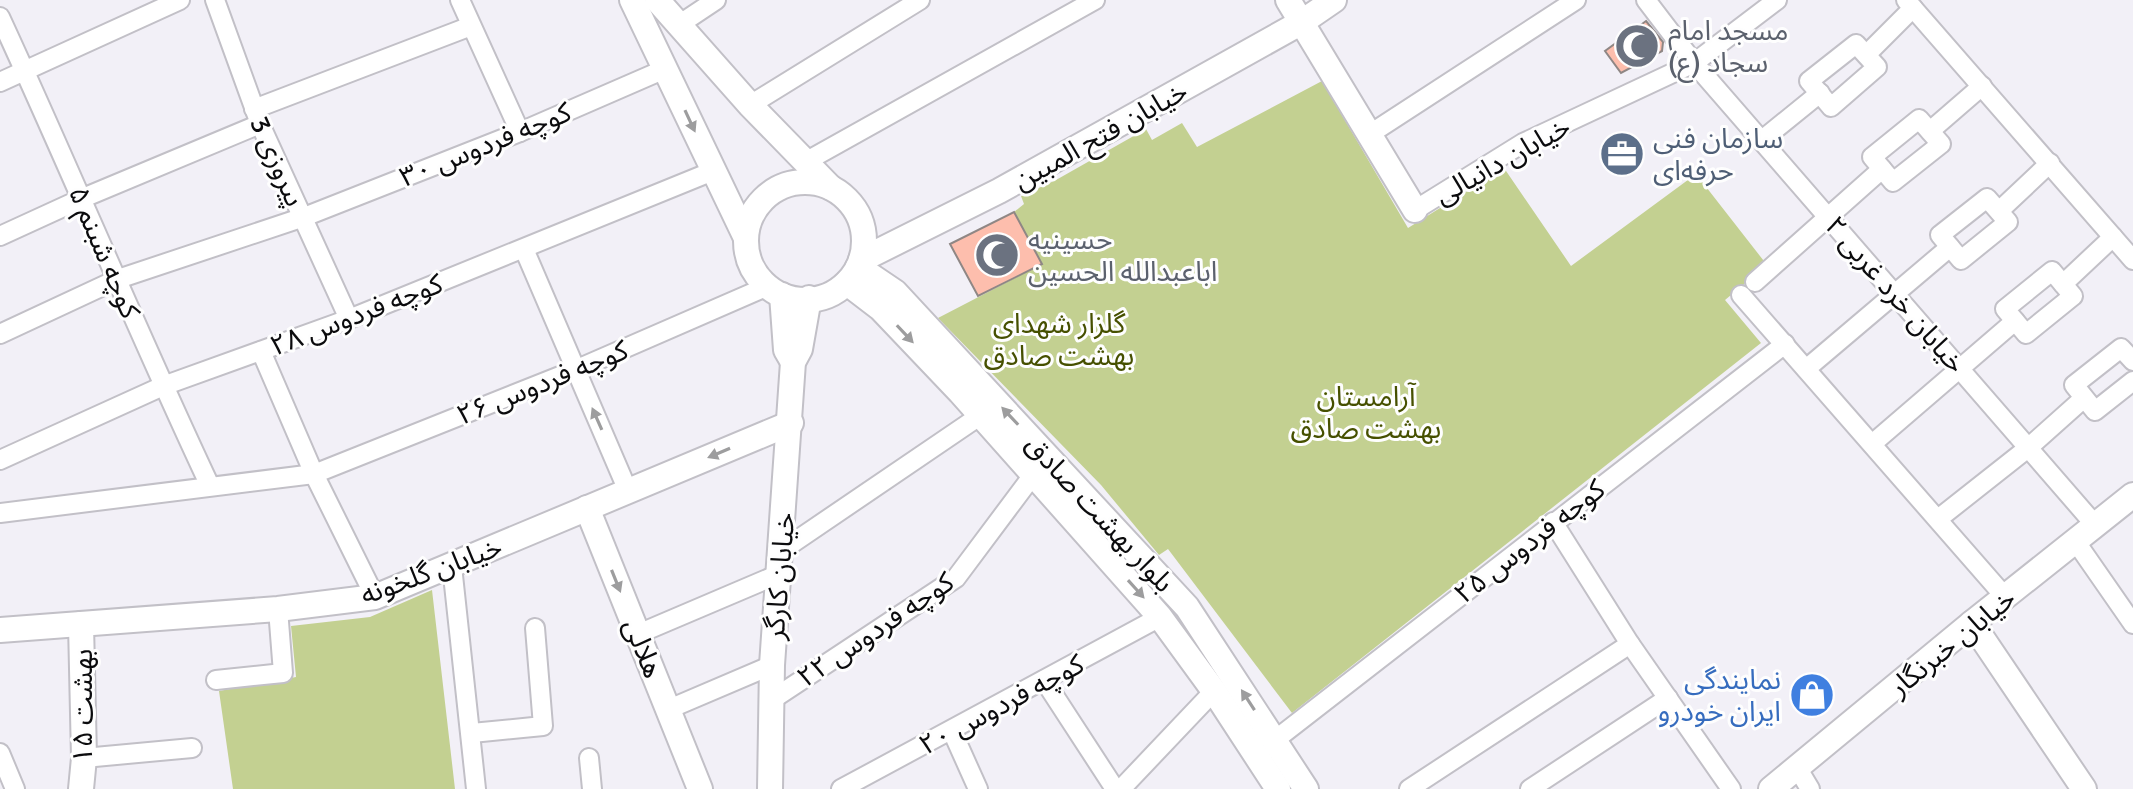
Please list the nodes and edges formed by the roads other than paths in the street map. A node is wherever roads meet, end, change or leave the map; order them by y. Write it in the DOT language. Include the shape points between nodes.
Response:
graph roads {
  1 [pos="180,0"];
  2 [pos="215,0"];
  3 [pos="460,0"];
  4 [pos="632,0"];
  5 [pos="657,0"];
  6 [pos="716,0"];
  7 [pos="920,0"];
  8 [pos="1095,0"];
  9 [pos="1288,0"];
  10 [pos="1334,0"];
  11 [pos="1576,0"];
  12 [pos="1646,0"];
  13 [pos="1777,0"];
  14 [pos="1909,4"];
  15 [pos="0,17"];
  16 [pos="1302,22"];
  17 [pos="471,26"];
  18 [pos="677,26"];
  19 [pos="652,40"];
  20 [pos="1867,54"];
  21 [pos="1694,63"];
  22 [pos="665,69"];
  23 [pos="25,71"];
  24 [pos="0,82"];
  25 [pos="1982,86"];
  26 [pos="1820,93"];
  27 [pos="750,105"];
  28 [pos="257,116"];
  29 [pos="1930,131"];
  30 [pos="520,132"];
  31 [pos="1370,134"];
  32 [pos="1762,140"];
  33 [pos="805,162"];
  34 [pos="2050,163"];
  35 [pos="1882,169"];
  36 [pos="713,171"];
  37 [pos="830,187"];
  38 [pos="83,198"];
  39 [pos="1415,210"];
  40 [pos="1999,211"];
  41 [pos="1829,216"];
  42 [pos="304,217"];
  43 [pos="0,236"];
  44 [pos="2113,237"];
  45 [pos="746,238"];
  46 [pos="1950,247"];
  47 [pos="524,249"];
  48 [pos="2133,260"];
  49 [pos="855,270"];
  50 [pos="118,279"];
  51 [pos="2063,284"];
  52 [pos="775,291"];
  53 [pos="1894,293"];
  54 [pos="809,298"];
  55 [pos="349,319"];
  56 [pos="2015,321"];
  57 [pos="0,334"];
  58 [pos="1785,344"];
  59 [pos="261,351"];
  60 [pos="2133,361"];
  61 [pos="793,362"];
  62 [pos="1806,369"];
  63 [pos="1961,369"];
  64 [pos="575,370"];
  65 [pos="2133,381"];
  66 [pos="163,386"];
  67 [pos="2084,398"];
  68 [pos="981,415"];
  69 [pos="791,423"];
  70 [pos="1872,444"];
  71 [pos="2028,448"];
  72 [pos="0,460"];
  73 [pos="314,474"];
  74 [pos="1033,475"];
  75 [pos="210,486"];
  76 [pos="628,491"];
  77 [pos="2133,495"];
  78 [pos="2,507"];
  79 [pos="587,508"];
  80 [pos="1938,519"];
  81 [pos="1553,522"];
  82 [pos="2096,526"];
  83 [pos="2076,542"];
  84 [pos="780,563"];
  85 [pos="452,566"];
  86 [pos="375,597"];
  87 [pos="2006,598"];
  88 [pos="278,609"];
  89 [pos="1160,617"];
  90 [pos="1972,623"];
  91 [pos="81,624"];
  92 [pos="2133,624"];
  93 [pos="535,628"];
  94 [pos="0,630"];
  95 [pos="638,634"];
  96 [pos="1630,644"];
  97 [pos="772,665"];
  98 [pos="216,680"];
  99 [pos="1044,680"];
  100 [pos="1214,691"];
  101 [pos="1668,698"];
  102 [pos="770,701"];
  103 [pos="669,709"];
  104 [pos="952,731"];
  105 [pos="472,733"];
  106 [pos="1275,740"];
  107 [pos="192,748"];
  108 [pos="0,753"];
  109 [pos="84,758"];
  110 [pos="589,758"];
  111 [pos="1804,779"];
  112 [pos="1434,783"];
  113 [pos="850,787"];
  114 [pos="15,789"];
  115 [pos="81,789"];
  116 [pos="476,789"];
  117 [pos="592,789"];
  118 [pos="700,789"];
  119 [pos="770,789"];
  120 [pos="978,789"];
  121 [pos="1118,789"];
  122 [pos="1278,789"];
  123 [pos="1306,789"];
  124 [pos="1409,789"];
  125 [pos="1530,789"];
  126 [pos="1731,789"];
  127 [pos="1771,789"];
  128 [pos="2084,789"];
  1 -- 23 [label="street"];
  2 -- 28 [label="street, پیروزی 3"];
  3 -- 17 [label="street"];
  4 -- 19 [label="street"];
  5 -- 18 [label="street"];
  6 -- 18 [label="street"];
  7 -- 27 [label="street"];
  8 -- 33 [label="street"];
  9 -- 16 [label="street, خیابان دانیالی"];
  10 -- 16 [label="street, خیابان فتح المبین"];
  11 -- 31 [label="street"];
  12 -- 21 [label="street, خیابان خرد غربی ۲"];
  13 -- 21 [label="street, خیابان دانیالی"];
  14 -- 20 [label="street"];
  14 -- 25 [label="street"];
  15 -- 23 [label="street, کوچه شبنم ۵"];
  16 -- 31 [label="street, خیابان دانیالی"];
  16 -- 49 [label="street, خیابان فتح المبین"];
  17 -- 28 [label="street"];
  17 -- 30 [label="street"];
  18 -- 19 [label="street"];
  18 -- 27 [label="street"];
  19 -- 22 [label="street"];
  20 -- 26 [label="street" via="1856,44 1809,81"];
  20 -- 26 [label="street" via="1877,67 1831,107"];
  21 -- 32 [label="street, خیابان خرد غربی ۲"];
  21 -- 39 [label="street, خیابان دانیالی" via="1523,143"];
  22 -- 30 [label="street, کوچه فردوس ۳۰"];
  22 -- 36 [label="street, one-way"];
  23 -- 24 [label="street"];
  23 -- 38 [label="street, کوچه شبنم ۵"];
  25 -- 29 [label="street"];
  25 -- 34 [label="street"];
  26 -- 32 [label="street"];
  27 -- 33 [label="street"];
  28 -- 38 [label="street"];
  28 -- 42 [label="street, پیروزی 3"];
  29 -- 35 [label="street" via="1919,119 1872,157"];
  29 -- 35 [label="street" via="1941,144 1893,182"];
  30 -- 42 [label="street, کوچه فردوس ۳۰"];
  31 -- 39 [label="street, خیابان دانیالی"];
  32 -- 41 [label="street, خیابان خرد غربی ۲"];
  33 -- 37 [label="street"];
  34 -- 40 [label="street"];
  34 -- 44 [label="street"];
  35 -- 41 [label="street"];
  36 -- 45 [label="street"];
  36 -- 47 [label="street, کوچه فردوس ۲۸"];
  37 -- 45 [label="street" via="801,182 774,190 750,219"];
  37 -- 49 [label="street" via="846,197 864,230 864,249"];
  38 -- 43 [label="street"];
  38 -- 50 [label="street, کوچه شبنم ۵"];
  40 -- 46 [label="street" via="2008,222 1961,260"];
  40 -- 46 [label="street" via="1987,198 1940,235"];
  41 -- 53 [label="street, خیابان خرد غربی ۲"];
  41 -- 58 [label="street" via="1748,289"];
  42 -- 50 [label="street, کوچه فردوس ۳۰"];
  42 -- 55 [label="street, پیروزی 3"];
  44 -- 48 [label="street"];
  44 -- 51 [label="street"];
  45 -- 52 [label="street" via="757,274"];
  46 -- 53 [label="street"];
  47 -- 55 [label="street, کوچه فردوس ۲۸"];
  47 -- 64 [label="street"];
  49 -- 54 [label="street" via="833,293"];
  49 -- 68 [label="street, بلوار بهشت صادق, one-way" via="881,309"];
  106 -- 49 [label="street, بلوار بهشت صادق, one-way" via="1187,607 895,292"];
  50 -- 57 [label="street, کوچه فردوس ۳۰"];
  50 -- 66 [label="street, کوچه شبنم ۵"];
  51 -- 56 [label="street" via="2052,271 2005,309"];
  51 -- 56 [label="street" via="2073,296 2026,334"];
  52 -- 54 [label="street"];
  52 -- 61 [label="street, خیابان کارگر"];
  52 -- 64 [label="street, کوچه فردوس ۲۶"];
  53 -- 62 [label="street"];
  53 -- 63 [label="street, خیابان خرد غربی ۲"];
  54 -- 61 [label="street, خیابان کارگر"];
  55 -- 59 [label="street, کوچه فردوس ۲۸"];
  56 -- 63 [label="street"];
  58 -- 62 [label="street"];
  58 -- 81 [label="street, کوچه فردوس ۲۵"];
  59 -- 66 [label="street, کوچه فردوس ۲۸"];
  59 -- 73 [label="street"];
  60 -- 67 [label="street" via="2121,348 2074,385"];
  61 -- 69 [label="street, خیابان کارگر"];
  62 -- 70 [label="street"];
  63 -- 70 [label="street"];
  63 -- 71 [label="street, خیابان خرد غربی ۲"];
  64 -- 73 [label="street, کوچه فردوس ۲۶"];
  76 -- 64 [label="street, one-way"];
  65 -- 67 [label="street" via="2095,411"];
  66 -- 72 [label="street, کوچه فردوس ۲۸"];
  66 -- 75 [label="street, کوچه شبنم ۵"];
  67 -- 71 [label="street"];
  68 -- 74 [label="street, بلوار بهشت صادق"];
  68 -- 84 [label="street"];
  69 -- 76 [label="street, خیابان گلخونه, one-way"];
  69 -- 84 [label="street, خیابان کارگر"];
  70 -- 80 [label="street"];
  71 -- 80 [label="street"];
  71 -- 82 [label="street, خیابان خرد غربی ۲"];
  73 -- 75 [label="street, کوچه فردوس ۲۶"];
  73 -- 86 [label="street"];
  74 -- 89 [label="street, بلوار بهشت صادق, one-way"];
  74 -- 102 [label="street, کوچه فردوس ۲۲" via="956,578"];
  75 -- 78 [label="street, کوچه فردوس ۲۶"];
  76 -- 79 [label="street, خیابان گلخونه"];
  77 -- 82 [label="street, خیابان خبرنگار"];
  79 -- 85 [label="street, خیابان گلخونه"];
  79 -- 95 [label="street, هلالی, one-way"];
  80 -- 87 [label="street"];
  81 -- 96 [label="street"];
  81 -- 106 [label="street, کوچه فردوس ۲۵"];
  82 -- 83 [label="street, خیابان خبرنگار"];
  83 -- 87 [label="street, خیابان خبرنگار"];
  83 -- 92 [label="street"];
  84 -- 95 [label="street"];
  84 -- 97 [label="street, خیابان کارگر"];
  85 -- 86 [label="street, خیابان گلخونه"];
  85 -- 105 [label="street"];
  86 -- 88 [label="street, خیابان گلخونه"];
  87 -- 90 [label="street, خیابان خبرنگار"];
  88 -- 91 [label="street, خیابان گلخونه"];
  88 -- 98 [label="street" via="283,673"];
  89 -- 99 [label="street, کوچه فردوس ۲۰"];
  89 -- 100 [label="street, بلوار بهشت صادق"];
  90 -- 111 [label="street, خیابان خبرنگار"];
  90 -- 128 [label="street"];
  91 -- 94 [label="street, خیابان گلخونه"];
  91 -- 109 [label="street, بهشت ۱۵"];
  93 -- 105 [label="street" via="543,726"];
  95 -- 103 [label="street, هلالی"];
  96 -- 101 [label="street"];
  96 -- 112 [label="street"];
  97 -- 102 [label="street, خیابان کارگر"];
  97 -- 103 [label="street"];
  99 -- 104 [label="street, کوچه فردوس ۲۰"];
  99 -- 121 [label="street"];
  100 -- 121 [label="street"];
  100 -- 122 [label="street, بلوار بهشت صادق"];
  101 -- 125 [label="street"];
  101 -- 126 [label="street"];
  102 -- 119 [label="street, خیابان کارگر"];
  103 -- 118 [label="street, هلالی"];
  104 -- 113 [label="street, کوچه فردوس ۲۰"];
  104 -- 120 [label="street"];
  105 -- 116 [label="street"];
  106 -- 123 [label="street, بلوار بهشت صادق"];
  107 -- 109 [label="street"];
  108 -- 114 [label="street"];
  109 -- 115 [label="street, بهشت ۱۵"];
  110 -- 117 [label="street"];
  111 -- 127 [label="street, خیابان خبرنگار"];
  112 -- 124 [label="street"];
}
